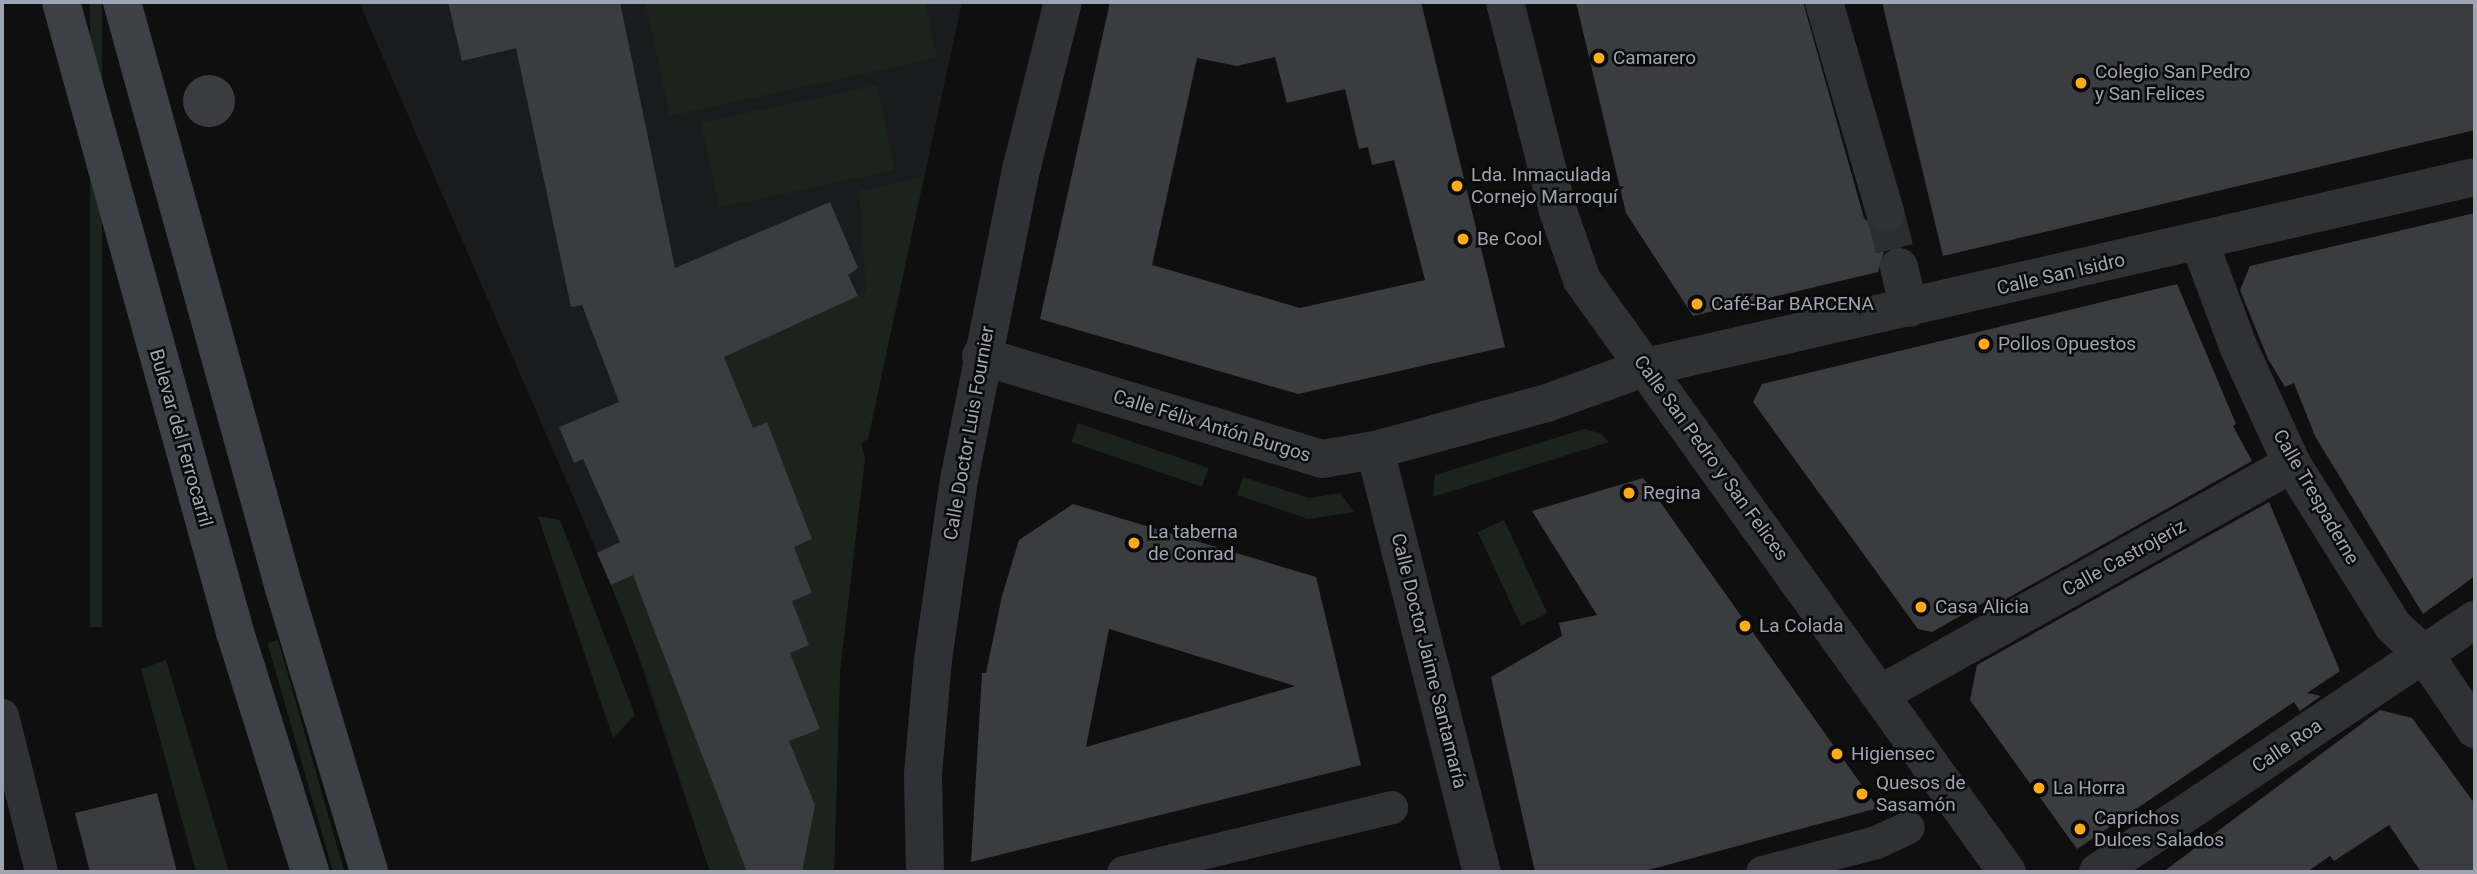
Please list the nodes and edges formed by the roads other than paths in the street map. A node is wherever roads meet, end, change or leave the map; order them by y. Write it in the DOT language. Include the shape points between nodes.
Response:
graph roads {
  1 [pos="61,2"];
  2 [pos="122,2"];
  3 [pos="1063,2"];
  4 [pos="1505,2"];
  5 [pos="1824,2"];
  6 [pos="2475,177"];
  7 [pos="1885,212"];
  8 [pos="2199,241"];
  9 [pos="1899,267"];
  10 [pos="1909,309"];
  11 [pos="982,356"];
  12 [pos="1646,367"];
  13 [pos="1375,450"];
  14 [pos="2292,464"];
  15 [pos="2475,620"];
  16 [pos="2424,654"];
  17 [pos="1882,692"];
  18 [pos="2,715"];
  19 [pos="2475,729"];
  20 [pos="1391,807"];
  21 [pos="1908,827"];
  22 [pos="41,872"];
  23 [pos="310,872"];
  24 [pos="369,872"];
  25 [pos="925,872"];
  26 [pos="1123,872"];
  27 [pos="1482,872"];
  28 [pos="1762,872"];
  29 [pos="2007,872"];
  30 [pos="2098,872"];
  1 -- 23 [label="main road, Bulevar del Ferrocarril" via="235,632"];
  2 -- 24 [label="main road" via="284,588"];
  3 -- 11 [label="street, Calle Doctor Luis Fournier"];
  4 -- 12 [label="street, Calle San Pedro y San Felices" via="1558,211 1582,280"];
  5 -- 7 [label="street"];
  6 -- 8 [label="street, Calle San Isidro"];
  8 -- 10 [label="street, Calle San Isidro"];
  8 -- 14 [label="street, Calle Trespaderne" via="2238,346"];
  9 -- 10 [label="street"];
  10 -- 12 [label="street, Calle San Isidro"];
  11 -- 13 [label="street, Calle Félix Antón Burgos" via="1288,452 1322,459"];
  11 -- 25 [label="street, Calle Doctor Luis Fournier" via="933,660 923,774"];
  12 -- 13 [label="street, Calle Félix Antón Burgos" via="1547,402"];
  12 -- 17 [label="street, Calle San Pedro y San Felices"];
  13 -- 27 [label="street, Calle Doctor Jaime Santamaría"];
  14 -- 16 [label="street, Calle Trespaderne" via="2394,627"];
  14 -- 17 [label="street, Calle Castrojeriz"];
  15 -- 16 [label="street, Calle Roa"];
  16 -- 19 [label="street, Calle Trespaderne"];
  16 -- 30 [label="street, Calle Roa"];
  17 -- 29 [label="street, Calle San Pedro y San Felices"];
  18 -- 22 [label="street"];
  20 -- 26 [label="street"];
  21 -- 28 [label="street" via="1875,842"];
}
